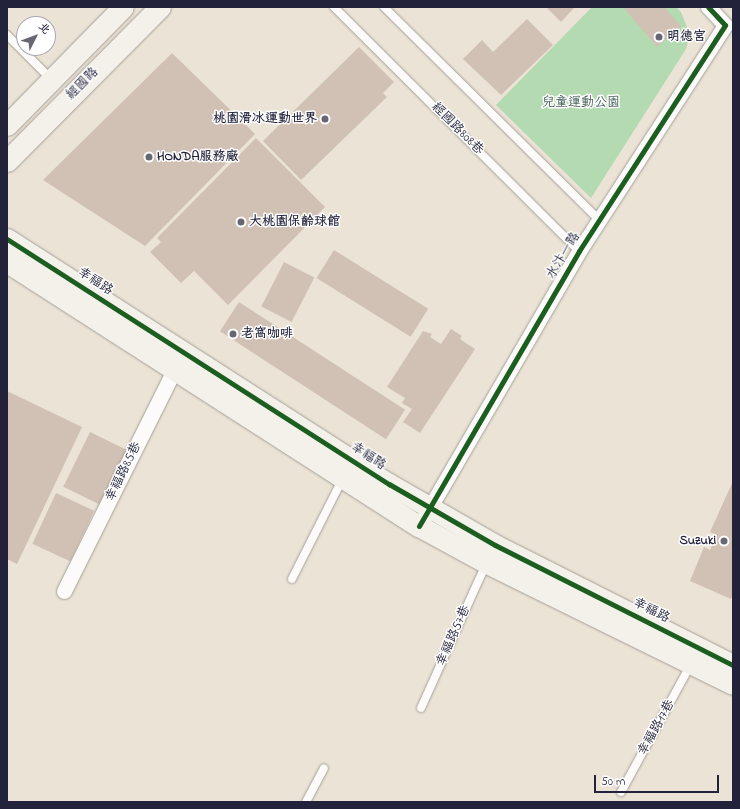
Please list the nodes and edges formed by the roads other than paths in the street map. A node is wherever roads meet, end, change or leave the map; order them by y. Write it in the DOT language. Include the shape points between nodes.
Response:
graph roads {
  1 [pos="123,7"];
  2 [pos="160,7"];
  3 [pos="334,7"];
  4 [pos="384,7"];
  5 [pos="708,7"];
  6 [pos="7,35"];
  7 [pos="52,79"];
  8 [pos="7,124"];
  9 [pos="7,161"];
  10 [pos="600,220"];
  11 [pos="7,239"];
  12 [pos="580,251"];
  13 [pos="7,262"];
  14 [pos="179,361"];
  15 [pos="343,477"];
  16 [pos="430,508"];
  17 [pos="419,526"];
  18 [pos="486,563"];
  19 [pos="292,579"];
  20 [pos="64,592"];
  21 [pos="692,664"];
  22 [pos="733,665"];
  23 [pos="733,684"];
  24 [pos="421,708"];
  25 [pos="324,768"];
  26 [pos="621,792"];
  27 [pos="306,802"];
  1 -- 7 [label="street, 經國路"];
  2 -- 9 [label="street, 經國路"];
  3 -- 12 [label="lane, 經國路808巷"];
  4 -- 10 [label="lane"];
  5 -- 10 [label="street, 水汴一路" via="725,25"];
  6 -- 7 [label="lane"];
  7 -- 8 [label="street, 經國路"];
  10 -- 12 [label="street, 水汴一路"];
  11 -- 14 [label="street, 幸福路"];
  12 -- 16 [label="street, 水汴一路"];
  13 -- 14 [label="street, 幸福路"];
  14 -- 15 [label="street, 幸福路"];
  14 -- 16 [label="street, 幸福路"];
  14 -- 20 [label="street, 幸福路85巷"];
  15 -- 17 [label="street, 幸福路"];
  15 -- 19 [label="lane"];
  16 -- 17 [label="street, 水汴一路"];
  16 -- 22 [label="street, 幸福路" via="495,545"];
  17 -- 18 [label="street, 幸福路"];
  18 -- 21 [label="street, 幸福路"];
  18 -- 24 [label="lane, 幸福路57巷"];
  21 -- 23 [label="street, 幸福路"];
  21 -- 26 [label="lane, 幸福路17巷"];
  25 -- 27 [label="lane"];
}
